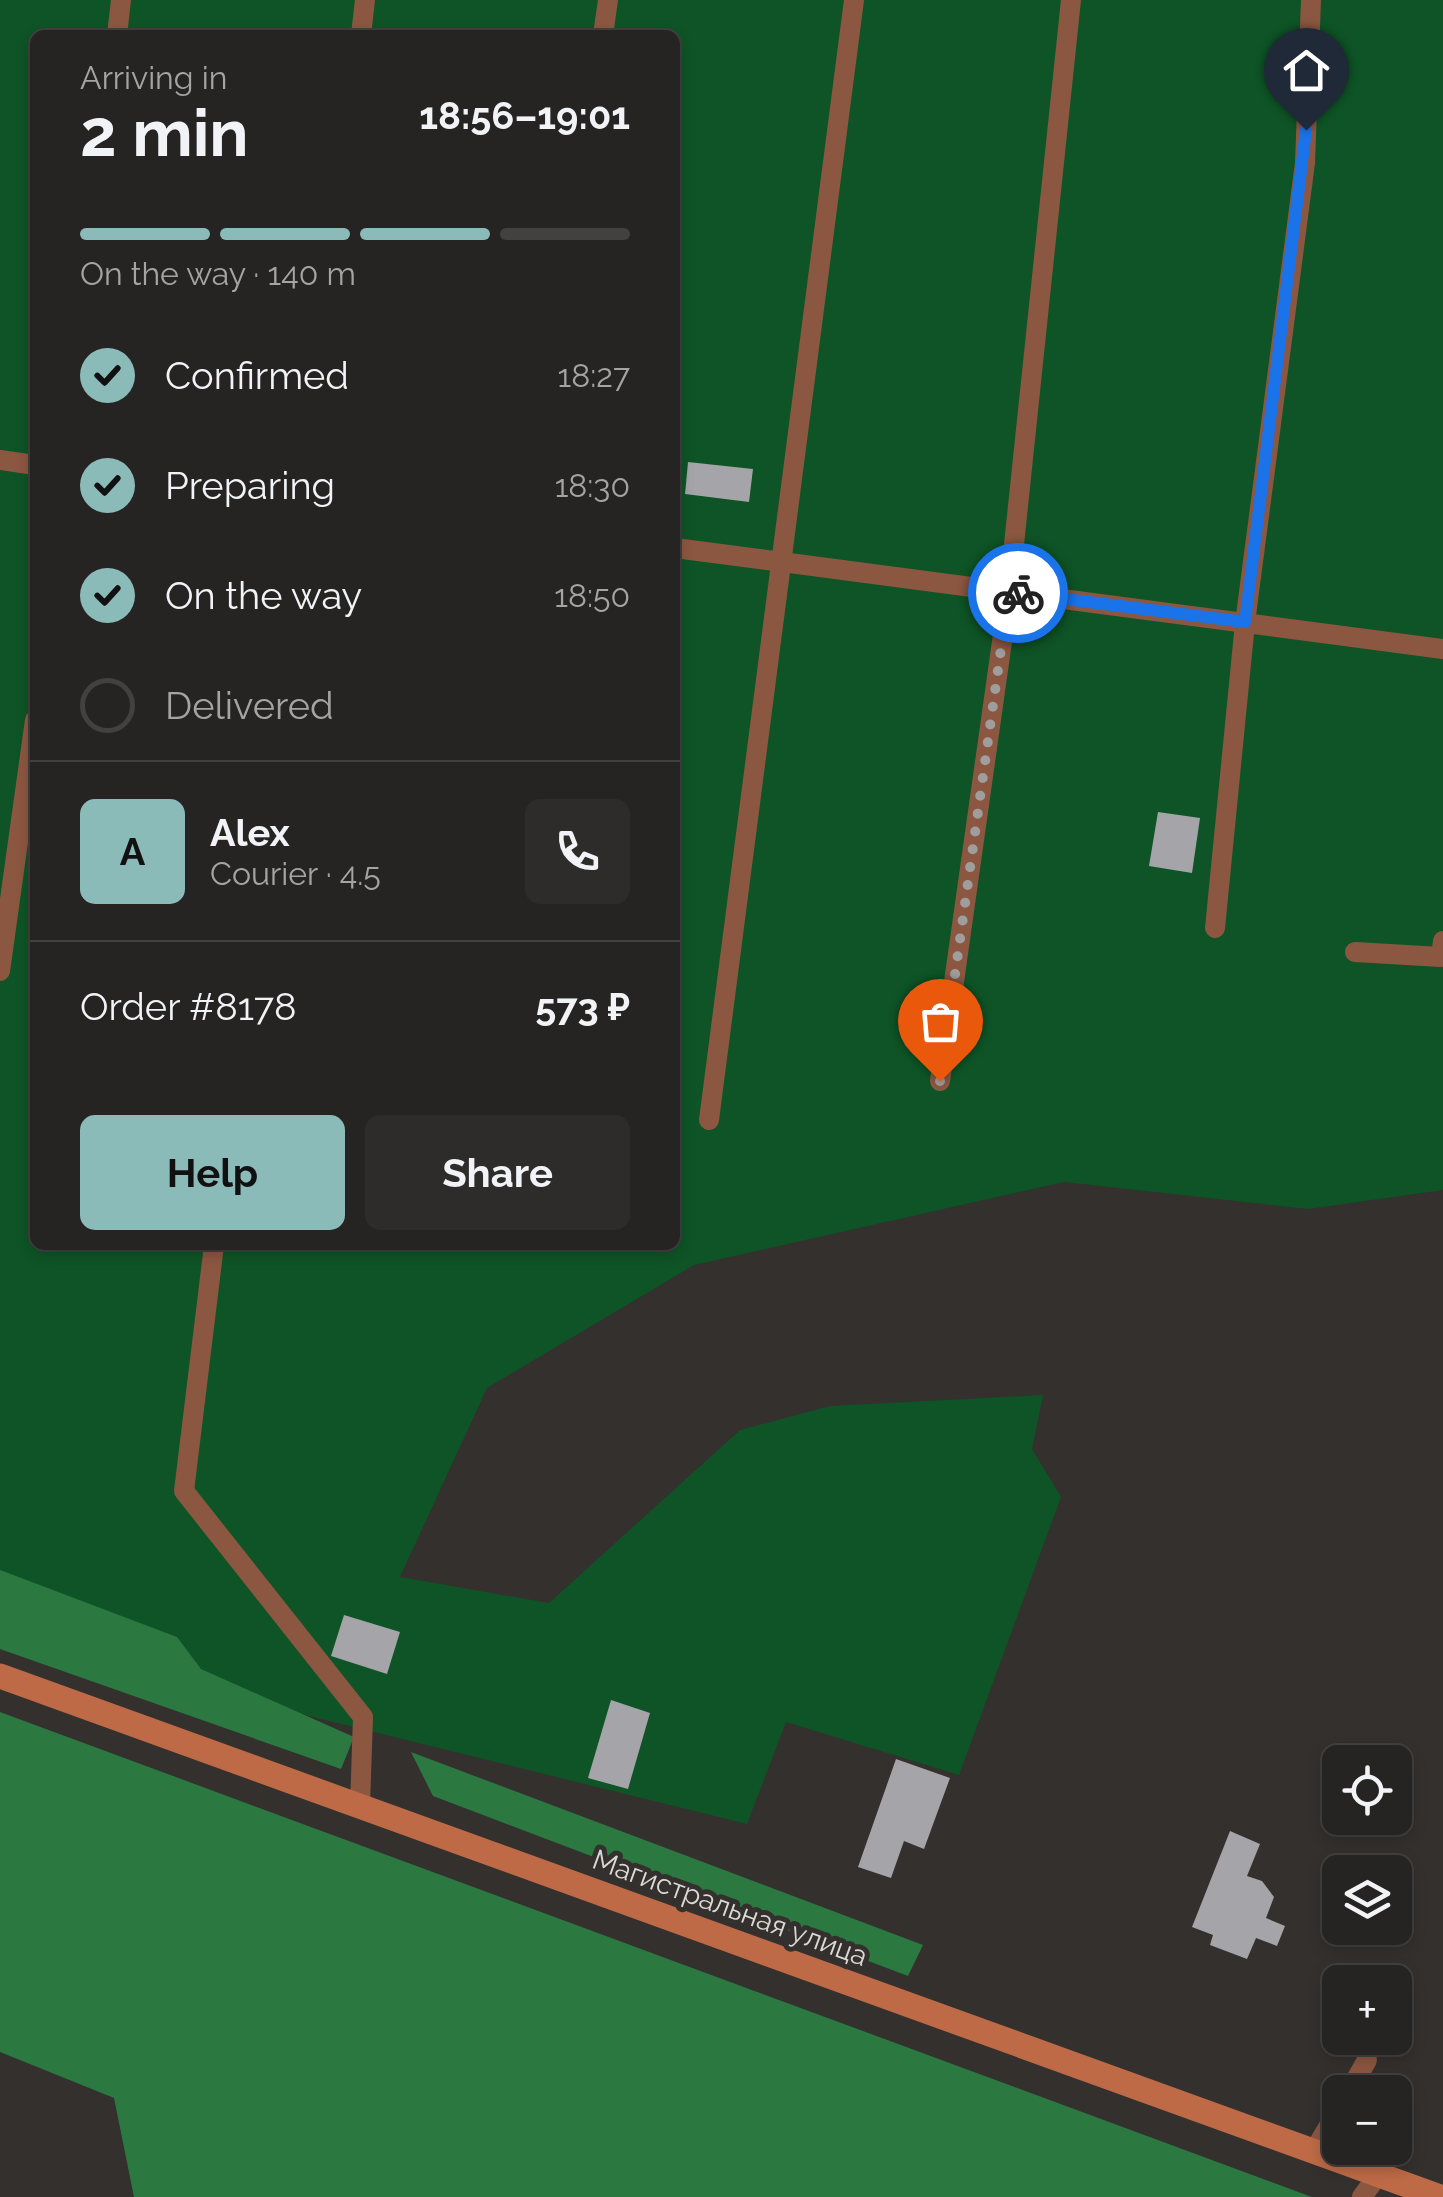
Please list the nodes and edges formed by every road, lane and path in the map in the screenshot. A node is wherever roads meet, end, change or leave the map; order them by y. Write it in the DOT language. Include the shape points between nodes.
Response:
graph roads {
  1 [pos="121,0"];
  2 [pos="365,0"];
  3 [pos="608,0"];
  4 [pos="854,0"];
  5 [pos="1071,0"];
  6 [pos="1311,0"];
  7 [pos="118,30"];
  8 [pos="362,30"];
  9 [pos="604,30"];
  10 [pos="0,460"];
  11 [pos="30,464"];
  12 [pos="680,549"];
  13 [pos="780,562"];
  14 [pos="1009,592"];
  15 [pos="1245,622"];
  16 [pos="1443,649"];
  17 [pos="30,756"];
  18 [pos="1215,928"];
  19 [pos="1443,941"];
  20 [pos="1356,952"];
  21 [pos="0,972"];
  22 [pos="940,1081"];
  23 [pos="709,1120"];
  24 [pos="213,1250"];
  25 [pos="0,1676"];
  26 [pos="360,1806"];
  27 [pos="1368,2060"];
  28 [pos="1359,2075"];
  29 [pos="1322,2138"];
  30 [pos="1314,2151"];
  31 [pos="1378,2175"];
  32 [pos="1362,2197"];
  33 [pos="1440,2197"];
  1 -- 7 [label="lane"];
  2 -- 8 [label="lane"];
  3 -- 9 [label="lane"];
  4 -- 13 [label="lane"];
  5 -- 14 [label="lane"];
  6 -- 15 [label="lane" via="1305,163"];
  10 -- 11 [label="lane"];
  12 -- 13 [label="lane"];
  13 -- 14 [label="lane"];
  13 -- 23 [label="lane"];
  14 -- 15 [label="lane"];
  14 -- 22 [label="lane"];
  15 -- 16 [label="lane"];
  15 -- 18 [label="lane"];
  17 -- 21 [label="lane"];
  19 -- 20 [label="lane" via="1441,958"];
  24 -- 26 [label="lane" via="184,1491 363,1717"];
  25 -- 26 [label="street, Магистральная улица"];
  26 -- 30 [label="street, Магистральная улица"];
  27 -- 28 [label="lane"];
  29 -- 30 [label="lane"];
  30 -- 31 [label="street, Магистральная улица"];
  31 -- 32 [label="lane"];
  31 -- 33 [label="street, Магистральная улица"];
}
